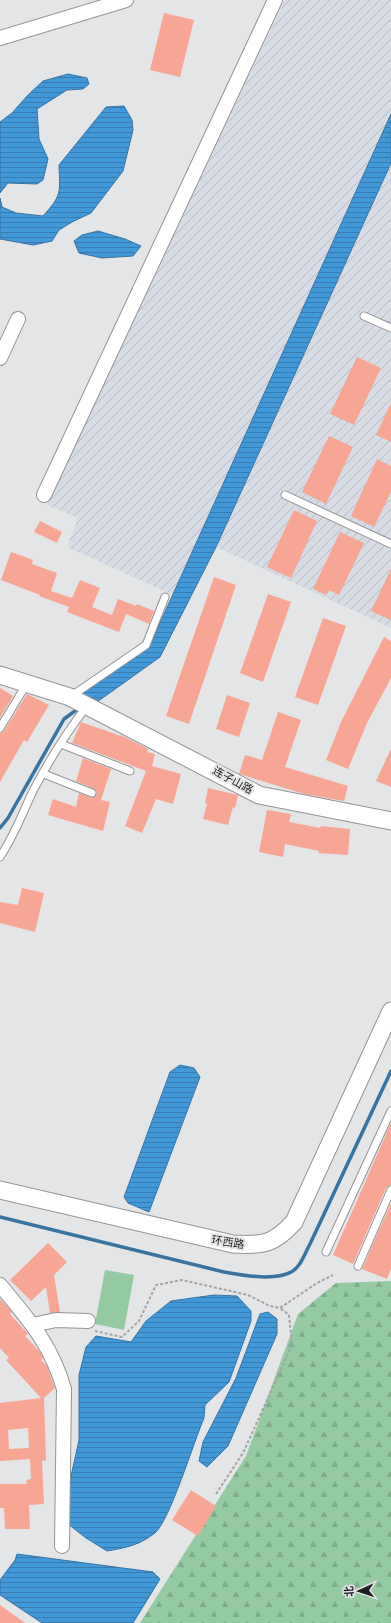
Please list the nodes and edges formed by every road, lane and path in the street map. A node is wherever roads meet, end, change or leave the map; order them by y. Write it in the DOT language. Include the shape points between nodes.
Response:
graph roads {
  1 [pos="126,0"];
  2 [pos="275,0"];
  3 [pos="0,38"];
  4 [pos="364,316"];
  5 [pos="18,319"];
  6 [pos="391,328"];
  7 [pos="0,358"];
  8 [pos="44,495"];
  9 [pos="285,496"];
  10 [pos="391,544"];
  11 [pos="165,597"];
  12 [pos="0,675"];
  13 [pos="26,685"];
  14 [pos="70,697"];
  15 [pos="87,706"];
  16 [pos="0,728"];
  17 [pos="61,744"];
  18 [pos="130,771"];
  19 [pos="44,774"];
  20 [pos="92,793"];
  21 [pos="391,821"];
  22 [pos="0,857"];
  23 [pos="391,1011"];
  24 [pos="391,1111"];
  25 [pos="391,1190"];
  26 [pos="1,1193"];
  27 [pos="326,1252"];
  28 [pos="358,1266"];
  29 [pos="333,1275"];
  30 [pos="0,1285"];
  31 [pos="280,1308"];
  32 [pos="88,1321"];
  33 [pos="33,1324"];
  34 [pos="216,1494"];
  35 [pos="62,1546"];
  1 -- 3 [label="street"];
  2 -- 8 [label="street"];
  4 -- 6 [label="lane"];
  5 -- 7 [label="street"];
  9 -- 10 [label="lane"];
  11 -- 14 [label="lane" via="146,645"];
  12 -- 13 [label="street"];
  13 -- 14 [label="street"];
  13 -- 16 [label="lane"];
  14 -- 15 [label="street, 连子山路"];
  15 -- 17 [label="lane"];
  15 -- 21 [label="street, 连子山路" via="259,794"];
  17 -- 18 [label="lane"];
  17 -- 19 [label="lane"];
  19 -- 20 [label="lane"];
  19 -- 22 [label="lane"];
  23 -- 26 [label="street, 环西路" via="294,1222 280,1237 257,1246 233,1244"];
  24 -- 27 [label="lane"];
  25 -- 28 [label="lane"];
  29 -- 31 [label="path"];
  30 -- 33 [label="street"];
  31 -- 32 [label="path" via="248,1295 182,1280 156,1285 140,1321 122,1337 89,1330"];
  31 -- 34 [label="path" via="290,1315 292,1345 243,1453"];
  32 -- 33 [label="street" via="56,1320"];
  33 -- 35 [label="street" via="57,1365 64,1388"];
}
